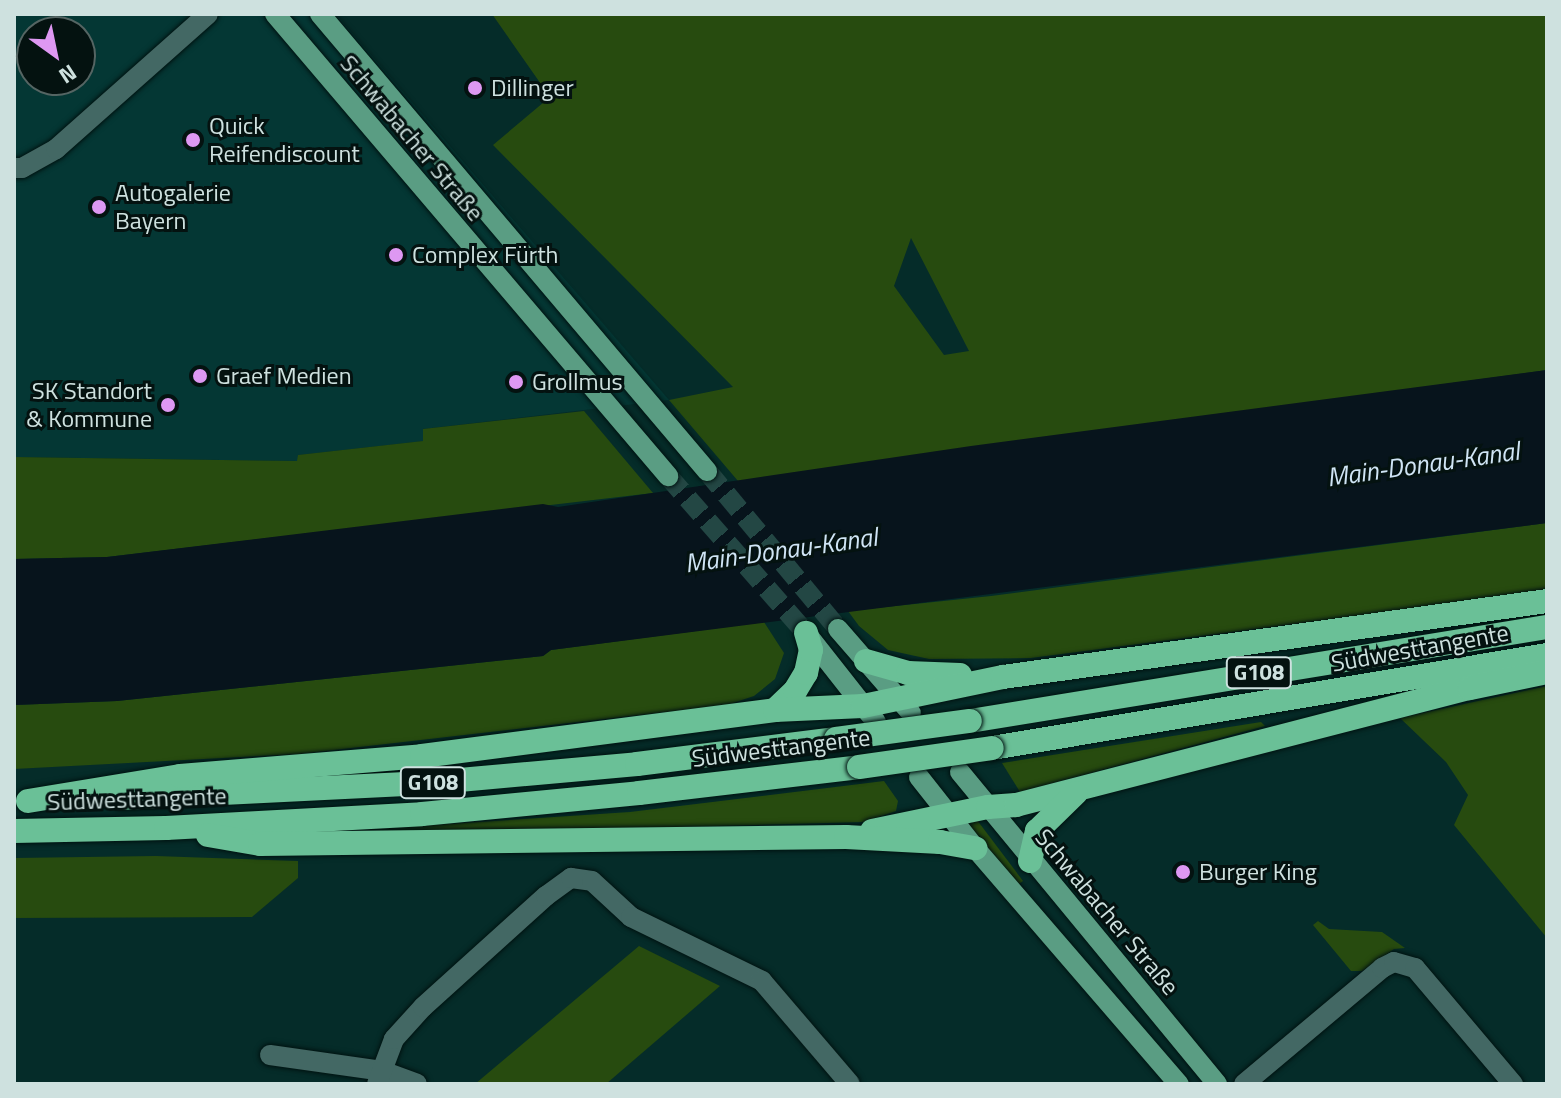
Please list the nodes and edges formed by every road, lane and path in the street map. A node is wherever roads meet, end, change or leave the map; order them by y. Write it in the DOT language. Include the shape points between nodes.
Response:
graph roads {
  1 [pos="208,14"];
  2 [pos="275,14"];
  3 [pos="320,14"];
  4 [pos="14,168"];
  5 [pos="707,471"];
  6 [pos="668,476"];
  7 [pos="1547,601"];
  8 [pos="1547,627"];
  9 [pos="838,629"];
  10 [pos="806,633"];
  11 [pos="1547,655"];
  12 [pos="866,661"];
  13 [pos="1547,672"];
  14 [pos="1003,677"];
  15 [pos="904,706"];
  16 [pos="775,710"];
  17 [pos="869,714"];
  18 [pos="960,772"];
  19 [pos="919,777"];
  20 [pos="1081,789"];
  21 [pos="21,801"];
  22 [pos="988,807"];
  23 [pos="949,815"];
  24 [pos="166,828"];
  25 [pos="14,831"];
  26 [pos="846,837"];
  27 [pos="975,848"];
  28 [pos="1030,861"];
  29 [pos="270,1055"];
  30 [pos="380,1078"];
  31 [pos="417,1084"];
  32 [pos="850,1084"];
  33 [pos="1179,1084"];
  34 [pos="1217,1084"];
  35 [pos="1244,1084"];
  36 [pos="1513,1084"];
  1 -- 4 [label="street" via="56,149"];
  2 -- 6 [label="main road, Schwabacher Straße"];
  3 -- 5 [label="main road, Schwabacher Straße"];
  7 -- 14 [label="highway"];
  8 -- 21 [label="highway, Südwesttangente / G108, bridge" via="970,721 637,764 426,783"];
  9 -- 12 [label="main road"];
  10 -- 16 [label="highway" via="811,650 806,673"];
  10 -- 17 [label="main road"];
  11 -- 24 [label="highway, Südwesttangente / G108, bridge" via="859,767 422,814"];
  12 -- 14 [label="highway" via="908,673"];
  12 -- 15 [label="main road"];
  13 -- 20 [label="highway"];
  14 -- 15 [label="highway"];
  15 -- 17 [label="highway"];
  16 -- 17 [label="highway"];
  16 -- 21 [label="highway" via="422,756 180,776"];
  18 -- 22 [label="main road, Schwabacher Straße"];
  19 -- 23 [label="main road"];
  20 -- 22 [label="highway"];
  20 -- 28 [label="highway" via="1037,831"];
  22 -- 23 [label="highway"];
  22 -- 28 [label="main road, Schwabacher Straße"];
  23 -- 26 [label="highway"];
  23 -- 27 [label="main road"];
  24 -- 25 [label="highway, Südwesttangente / G108"];
  24 -- 26 [label="highway" via="260,844"];
  26 -- 27 [label="highway"];
  27 -- 33 [label="main road"];
  28 -- 34 [label="main road, Schwabacher Straße"];
  29 -- 30 [label="street"];
  30 -- 31 [label="street"];
  30 -- 32 [label="street" via="394,1039 423,1007 571,878 592,881 631,917 762,981"];
  35 -- 36 [label="street" via="1394,962 1415,968"];
}
